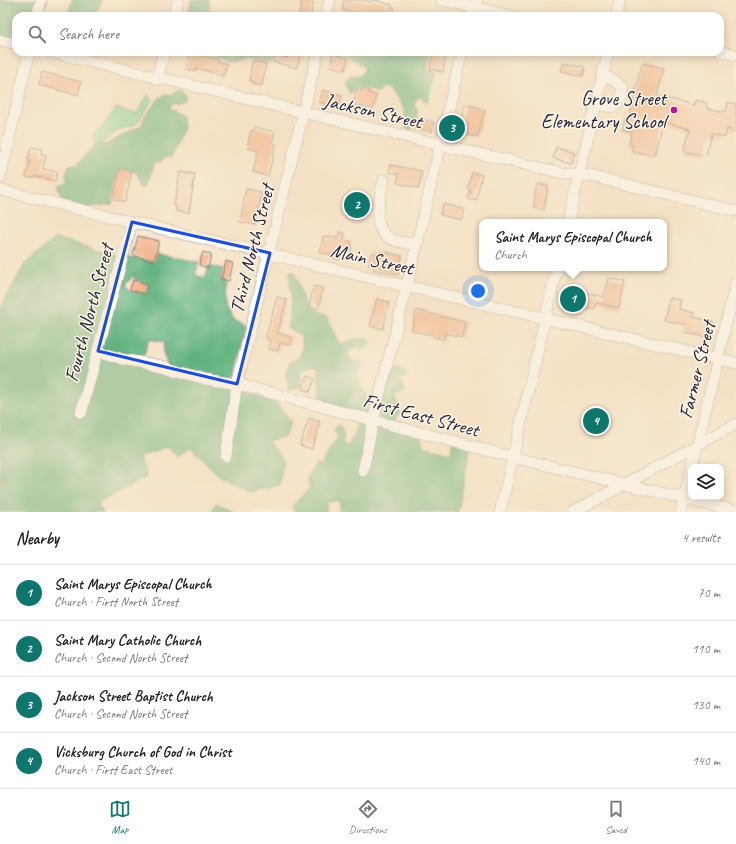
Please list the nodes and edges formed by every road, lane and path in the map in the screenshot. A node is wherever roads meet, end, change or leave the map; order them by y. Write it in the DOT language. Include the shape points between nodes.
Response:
graph roads {
  1 [pos="41,0"];
  2 [pos="178,0"];
  3 [pos="330,0"];
  4 [pos="442,0"];
  5 [pos="620,0"];
  6 [pos="474,8"];
  7 [pos="38,12"];
  8 [pos="175,12"];
  9 [pos="327,12"];
  10 [pos="493,12"];
  11 [pos="617,12"];
  12 [pos="0,40"];
  13 [pos="12,43"];
  14 [pos="724,52"];
  15 [pos="736,55"];
  16 [pos="28,56"];
  17 [pos="66,56"];
  18 [pos="163,56"];
  19 [pos="317,56"];
  20 [pos="461,56"];
  21 [pos="607,56"];
  22 [pos="602,76"];
  23 [pos="157,78"];
  24 [pos="596,103"];
  25 [pos="304,113"];
  26 [pos="441,145"];
  27 [pos="578,175"];
  28 [pos="0,178"];
  29 [pos="384,180"];
  30 [pos="0,190"];
  31 [pos="736,211"];
  32 [pos="569,219"];
  33 [pos="132,222"];
  34 [pos="416,245"];
  35 [pos="270,253"];
  36 [pos="556,271"];
  37 [pos="736,282"];
  38 [pos="407,286"];
  39 [pos="546,319"];
  40 [pos="98,351"];
  41 [pos="718,358"];
  42 [pos="736,363"];
  43 [pos="237,384"];
  44 [pos="81,413"];
  45 [pos="373,421"];
  46 [pos="736,424"];
  47 [pos="697,445"];
  48 [pos="226,456"];
  49 [pos="512,457"];
  50 [pos="692,464"];
  51 [pos="363,471"];
  52 [pos="688,481"];
  53 [pos="623,484"];
  54 [pos="684,499"];
  55 [pos="736,511"];
  56 [pos="500,512"];
  57 [pos="573,512"];
  58 [pos="681,512"];
  1 -- 7 [label="street"];
  2 -- 8 [label="street"];
  3 -- 9 [label="street"];
  4 -- 6 [label="street"];
  5 -- 11 [label="street"];
  6 -- 10 [label="street"];
  12 -- 13 [label="street"];
  14 -- 15 [label="street"];
  16 -- 28 [label="street"];
  17 -- 23 [label="street, Jackson Street"];
  18 -- 23 [label="street"];
  19 -- 25 [label="street, Third North Street"];
  20 -- 26 [label="street"];
  21 -- 22 [label="street"];
  22 -- 24 [label="street"];
  22 -- 24 [label="street" via="622,86 621,100 613,107"];
  23 -- 25 [label="street, Jackson Street"];
  24 -- 27 [label="street"];
  25 -- 26 [label="street, Jackson Street"];
  25 -- 35 [label="street, Third North Street"];
  26 -- 27 [label="street, Jackson Street"];
  26 -- 34 [label="street"];
  27 -- 31 [label="street, Jackson Street"];
  27 -- 32 [label="street"];
  29 -- 34 [label="street" via="377,211 382,231 389,238"];
  30 -- 33 [label="street, Main Street"];
  33 -- 35 [label="street, Main Street"];
  33 -- 40 [label="street, Fourth North Street"];
  34 -- 38 [label="street"];
  35 -- 38 [label="street, Main Street"];
  35 -- 43 [label="street, Third North Street"];
  36 -- 39 [label="street"];
  37 -- 41 [label="street, Farmer Street"];
  38 -- 39 [label="street, Main Street"];
  38 -- 45 [label="street"];
  39 -- 41 [label="street, Main Street"];
  39 -- 49 [label="street"];
  40 -- 43 [label="street, First East Street" via="122,359"];
  40 -- 44 [label="street, Fourth North Street"];
  41 -- 42 [label="street, Main Street"];
  41 -- 47 [label="street, Farmer Street"];
  43 -- 45 [label="street, First East Street"];
  43 -- 48 [label="street, Third North Street"];
  45 -- 49 [label="street, First East Street"];
  45 -- 51 [label="street"];
  46 -- 47 [label="street"];
  47 -- 50 [label="street, Farmer Street"];
  47 -- 53 [label="street"];
  49 -- 53 [label="street, First East Street"];
  49 -- 56 [label="street"];
  52 -- 54 [label="street, Farmer Street"];
  53 -- 54 [label="street, First East Street"];
  53 -- 57 [label="street"];
  54 -- 55 [label="street, First East Street"];
  54 -- 58 [label="street, Farmer Street"];
}
